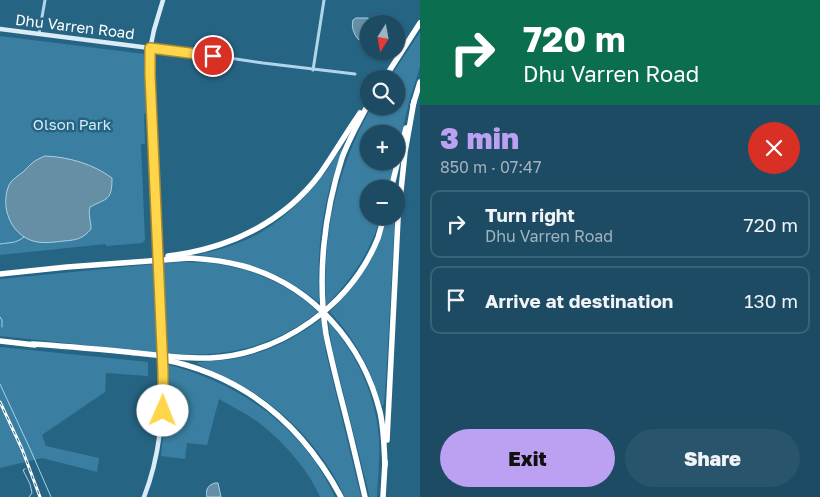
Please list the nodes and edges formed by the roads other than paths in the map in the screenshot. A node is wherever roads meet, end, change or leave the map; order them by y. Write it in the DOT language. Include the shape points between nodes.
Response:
graph roads {
  1 [pos="44,0"];
  2 [pos="163,0"];
  3 [pos="324,0"];
  4 [pos="420,24"];
  5 [pos="0,29"];
  6 [pos="39,34"];
  7 [pos="150,48"];
  8 [pos="313,70"];
  9 [pos="390,70"];
  10 [pos="355,74"];
  11 [pos="420,82"];
  12 [pos="414,102"];
  13 [pos="360,115"];
  14 [pos="362,115"];
  15 [pos="393,180"];
  16 [pos="382,225"];
  17 [pos="67,267"];
  18 [pos="0,274"];
  19 [pos="0,341"];
  20 [pos="32,344"];
  21 [pos="385,465"];
  22 [pos="144,497"];
  23 [pos="341,497"];
  24 [pos="365,497"];
  25 [pos="383,497"];
  1 -- 6 [label="street"];
  2 -- 7 [label="main road"];
  3 -- 8 [label="street"];
  4 -- 9 [label="highway"];
  5 -- 6 [label="main road, Dhu Varren Road"];
  6 -- 7 [label="main road, Dhu Varren Road"];
  7 -- 8 [label="street, Dhu Varren Road"];
  7 -- 22 [label="main road" via="163,411 154,467"];
  8 -- 10 [label="street, Dhu Varren Road"];
  11 -- 12 [label="highway"];
  12 -- 15 [label="highway"];
  12 -- 21 [label="highway" via="398,219"];
  13 -- 17 [label="highway" via="308,188 283,212 256,230 200,251"];
  14 -- 24 [label="highway" via="342,158 329,210 322,288 326,334"];
  16 -- 20 [label="highway" via="363,266 332,304 284,338 248,352 194,358"];
  17 -- 18 [label="highway"];
  17 -- 21 [label="highway" via="206,259 257,270 282,282 331,319 363,365 380,414"];
  19 -- 20 [label="highway"];
  20 -- 23 [label="highway" via="161,359 226,380 259,400 299,434"];
  21 -- 25 [label="highway"];
}
